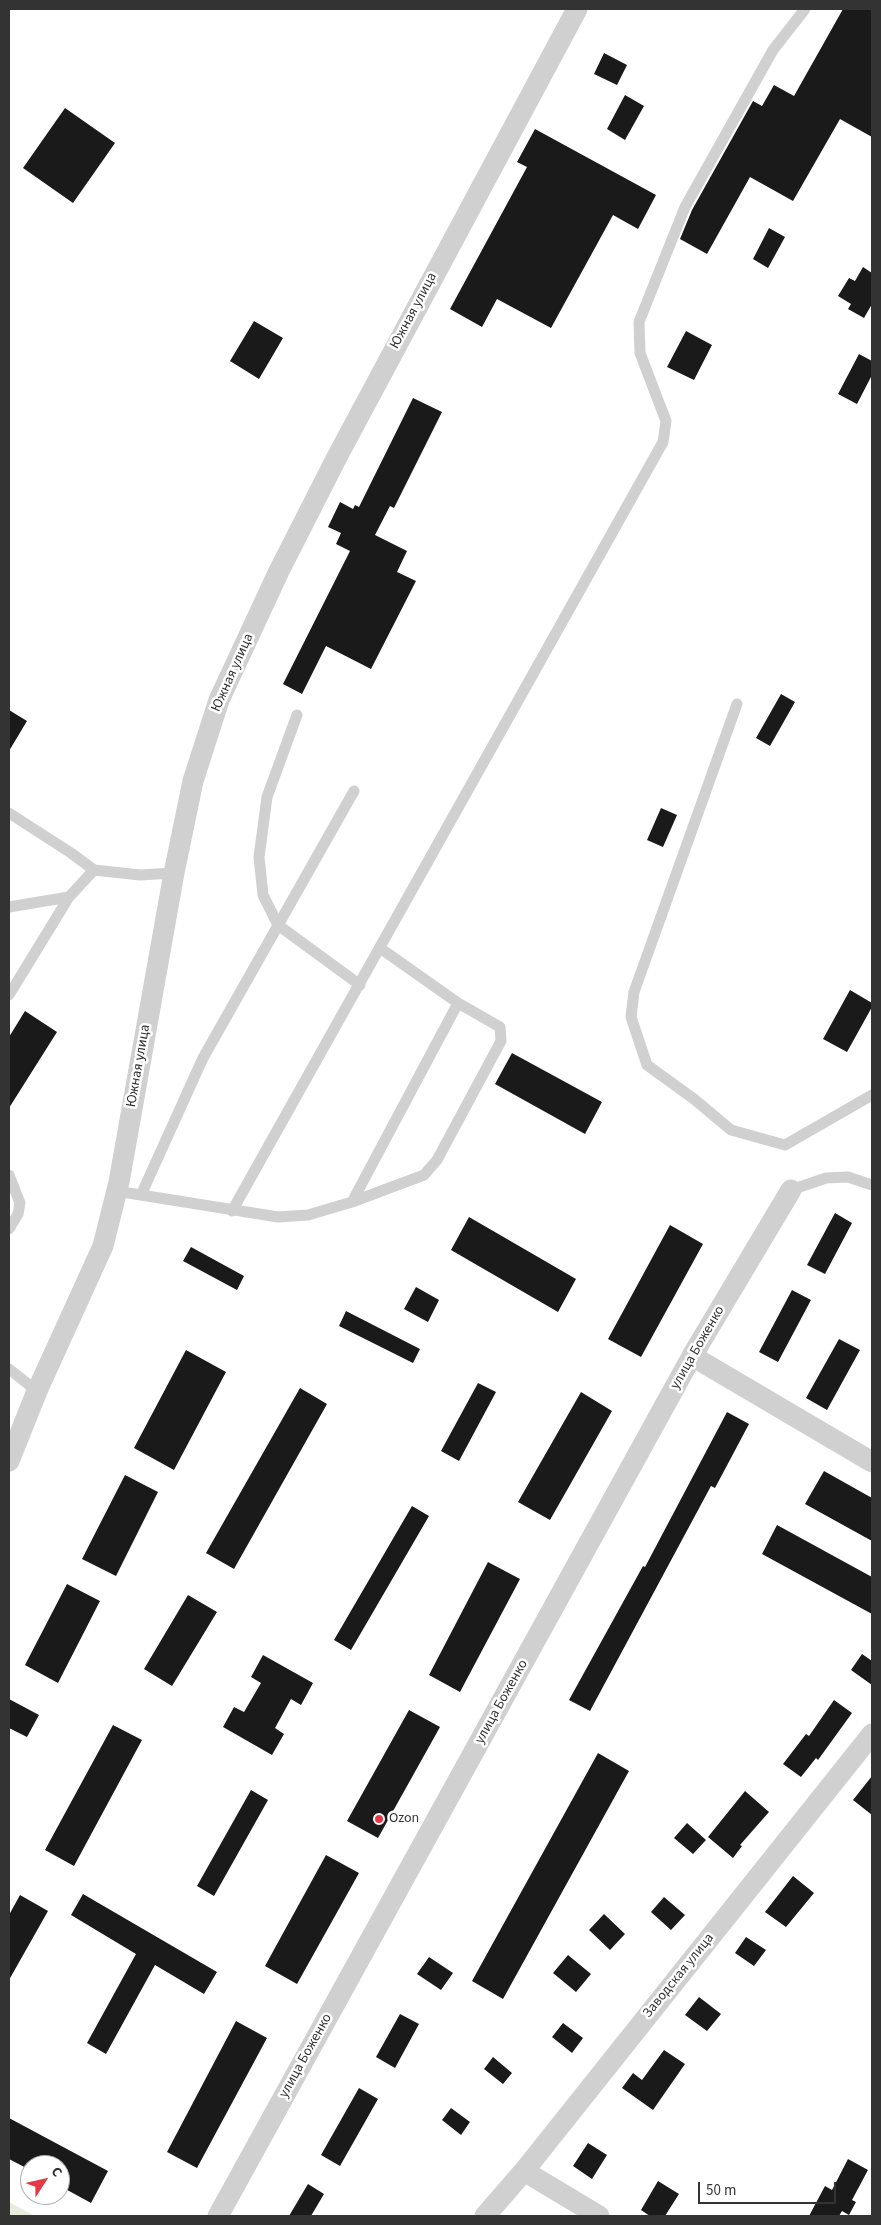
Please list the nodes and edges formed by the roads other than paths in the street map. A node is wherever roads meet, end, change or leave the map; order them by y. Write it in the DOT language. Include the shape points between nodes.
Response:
graph roads {
  1 [pos="576,9"];
  2 [pos="805,9"];
  3 [pos="737,704"];
  4 [pos="297,715"];
  5 [pos="354,791"];
  6 [pos="9,813"];
  7 [pos="94,870"];
  8 [pos="174,873"];
  9 [pos="69,896"];
  10 [pos="9,907"];
  11 [pos="278,924"];
  12 [pos="380,948"];
  13 [pos="360,985"];
  14 [pos="9,995"];
  15 [pos="458,1003"];
  16 [pos="872,1094"];
  17 [pos="9,1175"];
  18 [pos="872,1185"];
  19 [pos="791,1190"];
  20 [pos="116,1191"];
  21 [pos="140,1195"];
  22 [pos="352,1202"];
  23 [pos="232,1211"];
  24 [pos="9,1229"];
  25 [pos="692,1356"];
  26 [pos="9,1369"];
  27 [pos="37,1391"];
  28 [pos="9,1461"];
  29 [pos="872,1462"];
  30 [pos="872,1734"];
  31 [pos="524,2171"];
  32 [pos="218,2216"];
  33 [pos="485,2216"];
  34 [pos="599,2216"];
  1 -- 8 [label="street, Южная улица" via="346,439 219,700 193,782"];
  2 -- 12 [label="lane" via="773,50 685,207 639,322 640,353 666,421 663,442"];
  3 -- 16 [label="lane" via="634,992 631,1016 647,1065 731,1130 786,1145"];
  4 -- 11 [label="lane" via="267,797 259,858 263,895"];
  5 -- 11 [label="lane"];
  6 -- 7 [label="lane"];
  7 -- 8 [label="lane" via="140,875"];
  7 -- 9 [label="lane"];
  8 -- 20 [label="street, Южная улица"];
  9 -- 10 [label="lane"];
  9 -- 14 [label="lane"];
  11 -- 13 [label="lane"];
  11 -- 21 [label="lane" via="202,1058"];
  12 -- 13 [label="lane"];
  12 -- 15 [label="lane"];
  13 -- 23 [label="lane"];
  15 -- 22 [label="lane"];
  15 -- 22 [label="lane" via="500,1027 501,1041 438,1160 424,1175"];
  17 -- 24 [label="lane" via="20,1202 18,1214"];
  18 -- 19 [label="lane" via="848,1177 826,1178"];
  19 -- 25 [label="street, улица Боженко"];
  20 -- 21 [label="lane"];
  20 -- 27 [label="street, Южная улица" via="103,1246"];
  21 -- 23 [label="lane"];
  22 -- 23 [label="lane" via="308,1215 278,1217"];
  25 -- 29 [label="street"];
  25 -- 32 [label="street, улица Боженко"];
  26 -- 27 [label="lane"];
  27 -- 28 [label="street, Южная улица"];
  30 -- 31 [label="street, Заводская улица"];
  31 -- 33 [label="street, Заводская улица"];
  31 -- 34 [label="street"];
}
